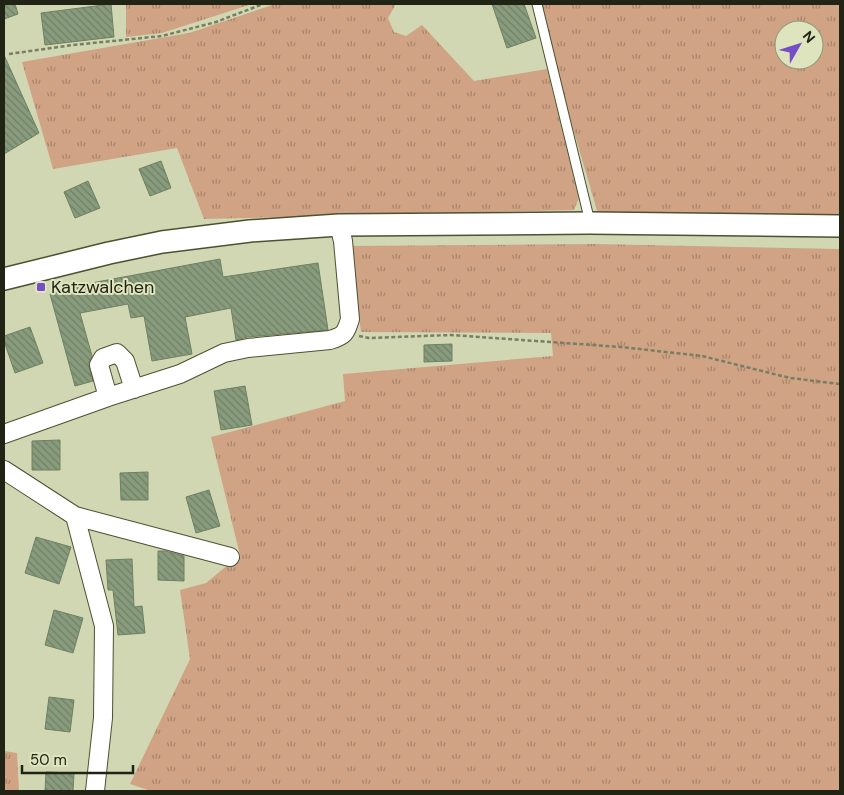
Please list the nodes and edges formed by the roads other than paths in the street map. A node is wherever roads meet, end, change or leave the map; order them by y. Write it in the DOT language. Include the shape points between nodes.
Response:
graph roads {
  1 [pos="537,4"];
  2 [pos="590,223"];
  3 [pos="339,225"];
  4 [pos="840,226"];
  5 [pos="4,279"];
  6 [pos="134,389"];
  7 [pos="108,397"];
  8 [pos="4,434"];
  9 [pos="4,470"];
  10 [pos="75,516"];
  11 [pos="230,557"];
  12 [pos="96,791"];
  1 -- 2 [label="lane"];
  2 -- 3 [label="street"];
  2 -- 4 [label="street"];
  3 -- 5 [label="street" via="250,231 162,242"];
  3 -- 6 [label="street" via="350,319 342,336 224,353 180,374"];
  6 -- 7 [label="street"];
  6 -- 7 [label="street" via="125,361 117,353 103,358 100,365"];
  7 -- 8 [label="street"];
  9 -- 10 [label="street"];
  10 -- 11 [label="street"];
  10 -- 12 [label="street" via="104,626 103,718"];
}
